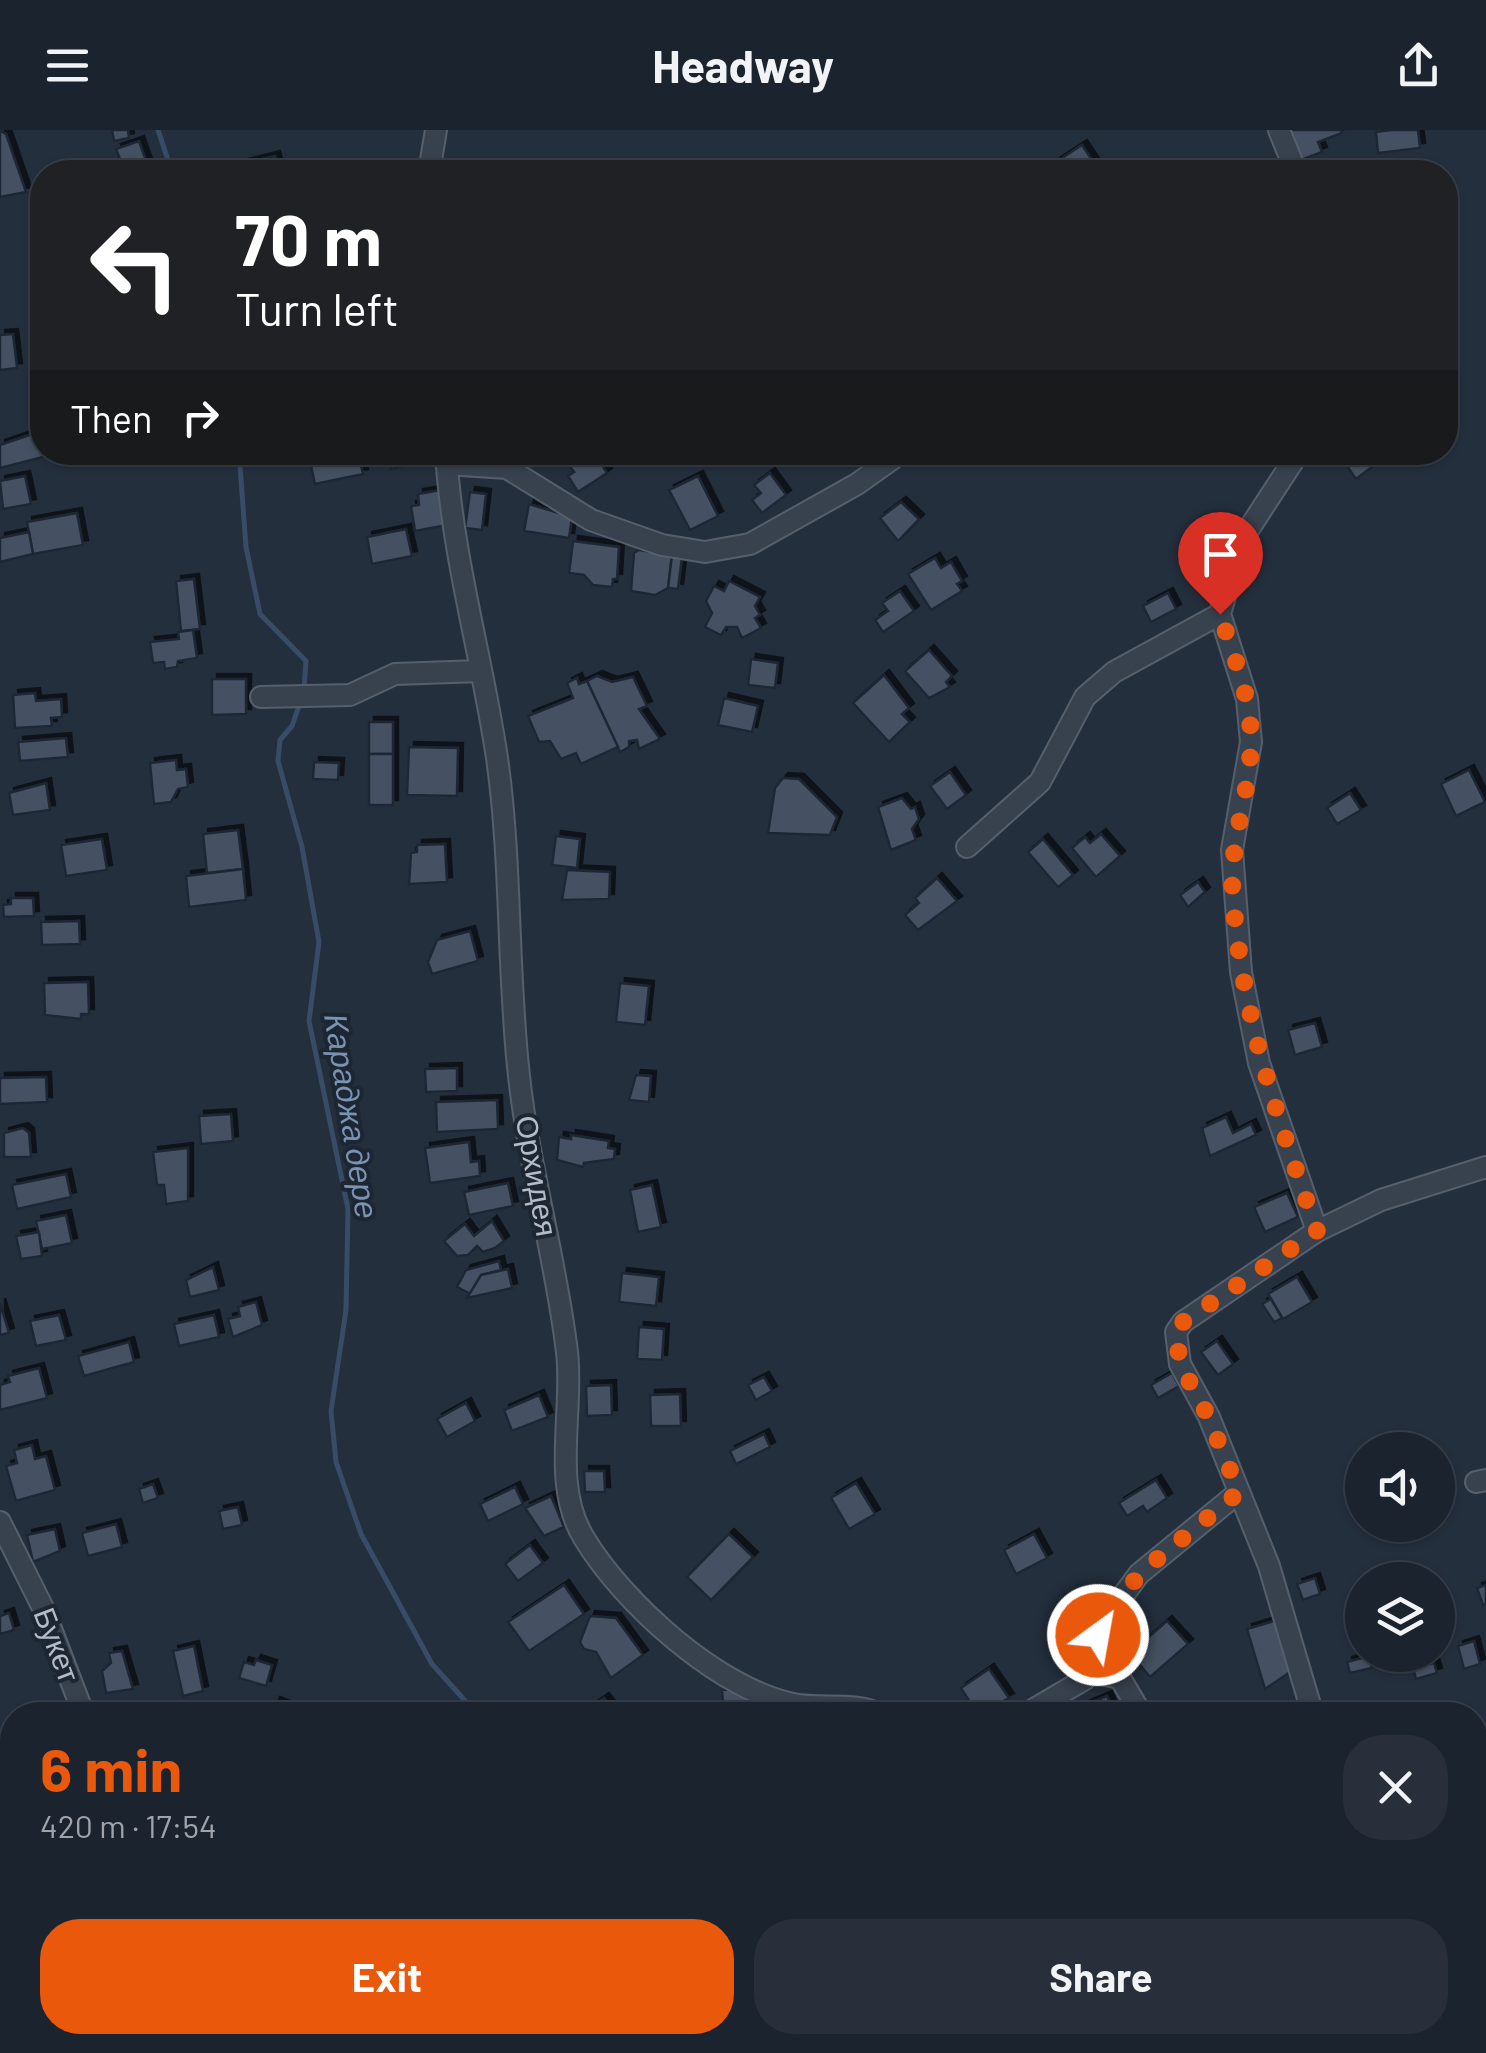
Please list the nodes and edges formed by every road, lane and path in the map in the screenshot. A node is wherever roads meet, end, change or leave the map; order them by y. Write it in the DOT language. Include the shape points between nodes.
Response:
graph roads {
  1 [pos="436,130"];
  2 [pos="1279,130"];
  3 [pos="431,160"];
  4 [pos="1291,160"];
  5 [pos="447,465"];
  6 [pos="489,465"];
  7 [pos="884,465"];
  8 [pos="1291,465"];
  9 [pos="1220,614"];
  10 [pos="480,670"];
  11 [pos="261,697"];
  12 [pos="967,848"];
  13 [pos="1486,1167"];
  14 [pos="1317,1231"];
  15 [pos="1239,1492"];
  16 [pos="0,1522"];
  17 [pos="1090,1672"];
  18 [pos="79,1702"];
  19 [pos="785,1702"];
  20 [pos="1044,1702"];
  21 [pos="1134,1702"];
  22 [pos="1309,1702"];
  1 -- 3 [label="street"];
  2 -- 4 [label="street"];
  5 -- 10 [label="street, Орхидея"];
  6 -- 7 [label="street" via="507,468 591,520 705,552 750,544"];
  8 -- 9 [label="street" via="1241,541"];
  9 -- 12 [label="street" via="1114,672 1085,696 1040,782"];
  9 -- 14 [label="street" via="1247,699 1251,742 1232,850 1241,972 1259,1063"];
  10 -- 11 [label="street" via="410,671 350,695"];
  10 -- 19 [label="street, Орхидея" via="498,764 519,1080 567,1352 570,1506 604,1566 697,1658 745,1688"];
  13 -- 14 [label="street" via="1381,1200"];
  14 -- 15 [label="street" via="1176,1332 1180,1364"];
  15 -- 17 [label="street" via="1139,1574 1100,1627"];
  15 -- 22 [label="street" via="1270,1566"];
  16 -- 18 [label="street, Букет"];
  17 -- 20 [label="street"];
  17 -- 21 [label="street" via="1120,1678"];
}
